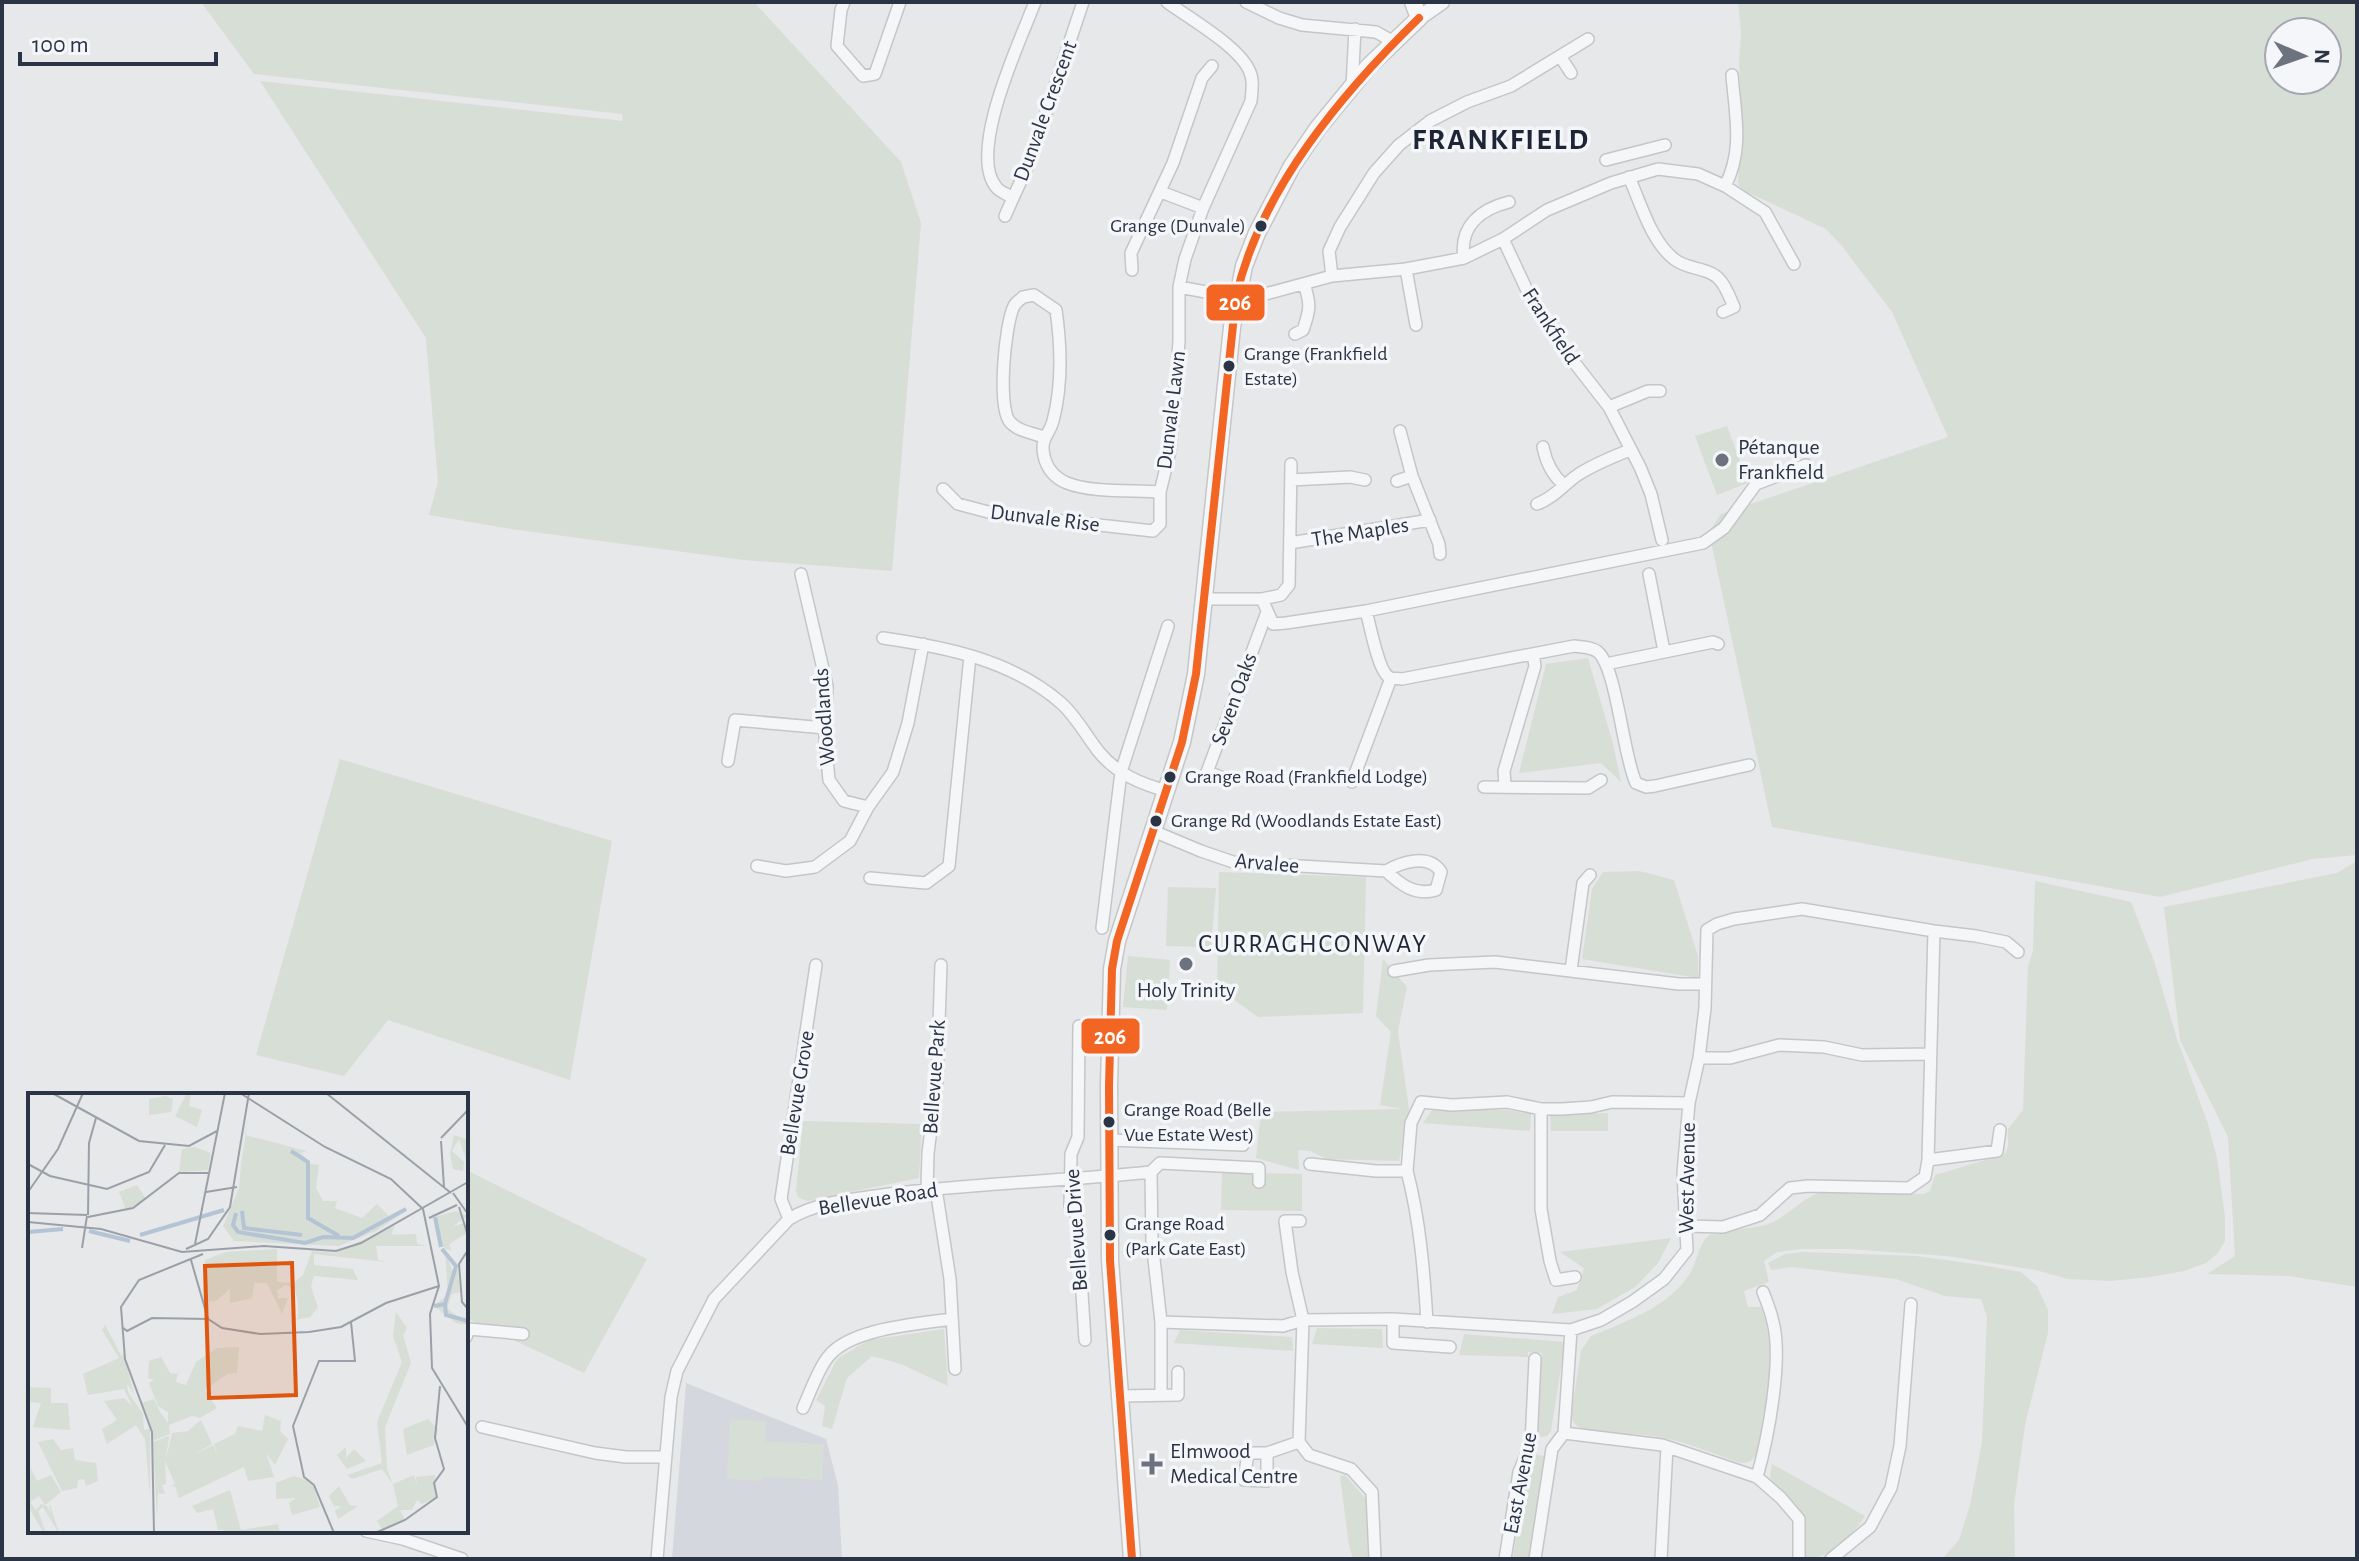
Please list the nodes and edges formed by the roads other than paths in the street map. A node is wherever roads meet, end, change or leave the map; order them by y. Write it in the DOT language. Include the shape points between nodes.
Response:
graph roads {
  1 [pos="844,2"];
  2 [pos="900,2"];
  3 [pos="1035,2"];
  4 [pos="1083,2"];
  5 [pos="1167,2"];
  6 [pos="1247,2"];
  7 [pos="1442,2"];
  8 [pos="1416,10"];
  9 [pos="1355,29"];
  10 [pos="1588,39"];
  11 [pos="1394,42"];
  12 [pos="1560,56"];
  13 [pos="1212,66"];
  14 [pos="1571,73"];
  15 [pos="1732,75"];
  16 [pos="1352,87"];
  17 [pos="1665,145"];
  18 [pos="1626,178"];
  19 [pos="1725,186"];
  20 [pos="1161,192"];
  21 [pos="1013,198"];
  22 [pos="1509,202"];
  23 [pos="1203,208"];
  24 [pos="1005,216"];
  25 [pos="1503,239"];
  26 [pos="1464,258"];
  27 [pos="1794,264"];
  28 [pos="1406,269"];
  29 [pos="1132,270"];
  30 [pos="1332,276"];
  31 [pos="1304,284"];
  32 [pos="1179,287"];
  33 [pos="1236,297"];
  34 [pos="1723,312"];
  35 [pos="1416,325"];
  36 [pos="1295,334"];
  37 [pos="1660,391"];
  38 [pos="1609,407"];
  39 [pos="1400,431"];
  40 [pos="1044,437"];
  41 [pos="1543,447"];
  42 [pos="1630,450"];
  43 [pos="1291,464"];
  44 [pos="1806,465"];
  45 [pos="1412,476"];
  46 [pos="1291,480"];
  47 [pos="1365,480"];
  48 [pos="1397,481"];
  49 [pos="1564,485"];
  50 [pos="943,489"];
  51 [pos="1160,492"];
  52 [pos="1537,504"];
  53 [pos="1430,520"];
  54 [pos="1153,531"];
  55 [pos="1662,540"];
  56 [pos="1290,543"];
  57 [pos="1440,554"];
  58 [pos="801,574"];
  59 [pos="1649,574"];
  60 [pos="1204,599"];
  61 [pos="1262,599"];
  62 [pos="1366,611"];
  63 [pos="1267,612"];
  64 [pos="1168,626"];
  65 [pos="883,638"];
  66 [pos="923,644"];
  67 [pos="1718,644"];
  68 [pos="1664,651"];
  69 [pos="1533,654"];
  70 [pos="970,656"];
  71 [pos="1606,664"];
  72 [pos="1391,678"];
  73 [pos="825,728"];
  74 [pos="728,761"];
  75 [pos="1749,765"];
  76 [pos="1121,772"];
  77 [pos="1221,777"];
  78 [pos="1601,780"];
  79 [pos="1352,782"];
  80 [pos="1505,785"];
  81 [pos="1484,787"];
  82 [pos="1167,791"];
  83 [pos="868,807"];
  84 [pos="1153,831"];
  85 [pos="757,866"];
  86 [pos="1386,871"];
  87 [pos="1590,875"];
  88 [pos="870,878"];
  89 [pos="1102,928"];
  90 [pos="1934,931"];
  91 [pos="2018,952"];
  92 [pos="816,965"];
  93 [pos="941,965"];
  94 [pos="1571,970"];
  95 [pos="1394,971"];
  96 [pos="1705,984"];
  97 [pos="1079,1026"];
  98 [pos="1931,1054"];
  99 [pos="1699,1058"];
  100 [pos="1689,1103"];
  101 [pos="1541,1109"];
  102 [pos="2000,1130"];
  103 [pos="1109,1140"];
  104 [pos="1243,1145"];
  105 [pos="1928,1160"];
  106 [pos="1310,1164"];
  107 [pos="1407,1171"];
  108 [pos="1151,1172"];
  109 [pos="1110,1176"];
  110 [pos="1071,1180"];
  111 [pos="1259,1182"];
  112 [pos="932,1189"];
  113 [pos="789,1219"];
  114 [pos="1300,1221"];
  115 [pos="1687,1226"];
  116 [pos="1575,1277"];
  117 [pos="1763,1292"];
  118 [pos="1911,1304"];
  119 [pos="952,1319"];
  120 [pos="1393,1319"];
  121 [pos="1303,1320"];
  122 [pos="1161,1322"];
  123 [pos="1427,1322"];
  124 [pos="1571,1330"];
  125 [pos="468,1332"];
  126 [pos="523,1334"];
  127 [pos="1085,1340"];
  128 [pos="1450,1347"];
  129 [pos="1535,1359"];
  130 [pos="955,1369"];
  131 [pos="1178,1372"];
  132 [pos="1161,1395"];
  133 [pos="1119,1396"];
  134 [pos="803,1408"];
  135 [pos="482,1427"];
  136 [pos="1564,1433"];
  137 [pos="1299,1442"];
  138 [pos="1531,1444"];
  139 [pos="1667,1447"];
  140 [pos="1552,1449"];
  141 [pos="1267,1453"];
  142 [pos="665,1457"];
  143 [pos="1757,1477"];
  144 [pos="385,1533"];
  145 [pos="462,1559"];
  146 [pos="657,1559"];
  147 [pos="1132,1559"];
  148 [pos="1375,1559"];
  149 [pos="1505,1559"];
  150 [pos="1535,1559"];
  151 [pos="1661,1559"];
  152 [pos="1799,1559"];
  153 [pos="1831,1559"];
  1 -- 2 [label="street" via="837,46 863,76 875,74"];
  3 -- 21 [label="street, Dunvale Crescent" via="995,105 987,144 989,171 997,188"];
  4 -- 21 [label="street, Dunvale Crescent"];
  5 -- 23 [label="street, Dunvale Lawn" via="1239,54 1253,87"];
  6 -- 9 [label="street" via="1302,25"];
  7 -- 8 [label="street"];
  8 -- 11 [label="main road"];
  9 -- 11 [label="street"];
  9 -- 16 [label="street"];
  10 -- 12 [label="street"];
  11 -- 16 [label="main road"];
  12 -- 14 [label="street"];
  12 -- 30 [label="street" via="1511,86 1430,121 1399,145 1340,227 1329,251"];
  13 -- 20 [label="street" via="1202,78"];
  15 -- 19 [label="street" via="1737,153"];
  16 -- 33 [label="main road" via="1292,166 1257,233"];
  17 -- 18 [label="street" via="1611,159"];
  18 -- 19 [label="street" via="1658,169 1698,174"];
  18 -- 25 [label="street" via="1547,210"];
  18 -- 34 [label="street" via="1674,259 1719,279 1734,307"];
  19 -- 27 [label="street" via="1765,212"];
  20 -- 23 [label="street"];
  20 -- 29 [label="street" via="1131,253"];
  21 -- 24 [label="street"];
  22 -- 26 [label="street" via="1476,217 1469,226"];
  23 -- 32 [label="street, Dunvale Lawn"];
  25 -- 26 [label="street"];
  25 -- 38 [label="street, Frankfield" via="1531,299"];
  26 -- 28 [label="street"];
  28 -- 30 [label="street"];
  28 -- 35 [label="street"];
  30 -- 31 [label="street"];
  31 -- 33 [label="street"];
  31 -- 36 [label="street" via="1311,303 1303,330"];
  32 -- 33 [label="street"];
  32 -- 51 [label="street, Dunvale Lawn" via="1170,451"];
  33 -- 60 [label="main road"];
  37 -- 38 [label="street"];
  38 -- 42 [label="street, Frankfield"];
  39 -- 45 [label="street, The Maples"];
  40 -- 40 [label="street" via="1052,424 1059,329 1056,310 1034,295 1013,307 1002,375 1003,406 1009,421"];
  40 -- 51 [label="street" via="1044,457 1053,475 1069,484"];
  41 -- 49 [label="street" via="1545,459"];
  42 -- 49 [label="street"];
  42 -- 55 [label="street, Frankfield" via="1651,494"];
  43 -- 46 [label="street, The Maples"];
  44 -- 62 [label="street" via="1756,484 1724,528 1703,543"];
  45 -- 48 [label="street, The Maples"];
  45 -- 53 [label="street, The Maples"];
  46 -- 47 [label="street"];
  46 -- 56 [label="street, The Maples"];
  49 -- 52 [label="street"];
  50 -- 54 [label="street, Dunvale Rise" via="958,504 992,513"];
  51 -- 54 [label="street, Dunvale Lawn" via="1160,524"];
  53 -- 56 [label="street, The Maples"];
  53 -- 57 [label="street, The Maples"];
  56 -- 61 [label="street, The Maples" via="1289,585 1281,595"];
  58 -- 73 [label="street, Woodlands" via="827,686"];
  59 -- 68 [label="street"];
  60 -- 61 [label="street"];
  60 -- 82 [label="main road" via="1196,674"];
  61 -- 63 [label="street"];
  62 -- 63 [label="street" via="1273,624"];
  62 -- 72 [label="street" via="1379,659"];
  63 -- 77 [label="street, Seven Oaks" via="1207,772"];
  64 -- 76 [label="street"];
  65 -- 66 [label="street"];
  66 -- 70 [label="street"];
  66 -- 83 [label="street" via="893,772"];
  67 -- 68 [label="street"];
  68 -- 71 [label="street"];
  69 -- 71 [label="street" via="1590,648"];
  69 -- 72 [label="street"];
  69 -- 80 [label="street" via="1535,666 1504,771"];
  70 -- 76 [label="street" via="1032,681 1063,704 1100,754"];
  70 -- 88 [label="street" via="949,866 926,883"];
  71 -- 75 [label="street" via="1636,783 1655,786"];
  72 -- 79 [label="street"];
  73 -- 74 [label="street" via="735,720"];
  73 -- 83 [label="street, Woodlands" via="829,780 844,801"];
  76 -- 82 [label="street" via="1139,784"];
  76 -- 89 [label="street"];
  78 -- 80 [label="street" via="1588,788"];
  80 -- 81 [label="street"];
  82 -- 84 [label="main road"];
  83 -- 85 [label="street" via="850,841 815,867 786,871"];
  84 -- 86 [label="street, Arvalee" via="1233,862"];
  84 -- 103 [label="main road" via="1112,969"];
  86 -- 86 [label="street, Arvalee" via="1402,863 1430,861 1441,872 1436,890 1425,893"];
  87 -- 94 [label="street" via="1583,883"];
  90 -- 91 [label="street, West Avenue" via="2006,942"];
  90 -- 96 [label="street, West Avenue" via="1802,909 1734,919 1707,930"];
  90 -- 98 [label="street"];
  92 -- 113 [label="street, Bellevue Grove" via="781,1199"];
  93 -- 112 [label="street, Bellevue Park" via="937,1081 928,1153"];
  94 -- 95 [label="street" via="1495,962"];
  94 -- 96 [label="street"];
  96 -- 99 [label="street, West Avenue"];
  97 -- 110 [label="street, Bellevue Drive" via="1078,1137 1071,1154"];
  98 -- 99 [label="street" via="1862,1055 1779,1045 1730,1058"];
  98 -- 105 [label="street"];
  99 -- 100 [label="street, West Avenue"];
  100 -- 101 [label="street" via="1612,1102"];
  100 -- 115 [label="street, West Avenue" via="1683,1173"];
  101 -- 107 [label="street" via="1507,1102 1421,1102 1411,1123"];
  101 -- 116 [label="street" via="1541,1209 1550,1261 1556,1280"];
  102 -- 105 [label="street" via="1997,1151"];
  103 -- 104 [label="street"];
  103 -- 109 [label="main road"];
  105 -- 115 [label="street" via="1925,1177 1909,1188 1790,1188 1760,1215 1723,1227"];
  106 -- 107 [label="street"];
  107 -- 123 [label="street"];
  108 -- 109 [label="street, Bellevue Road"];
  108 -- 111 [label="street, Bellevue Road" via="1160,1163 1259,1168"];
  108 -- 122 [label="street"];
  109 -- 110 [label="street, Bellevue Road"];
  109 -- 133 [label="main road"];
  110 -- 112 [label="street, Bellevue Road"];
  110 -- 127 [label="street, Bellevue Drive"];
  112 -- 113 [label="street, Bellevue Road" via="845,1200"];
  112 -- 119 [label="street, Bellevue Park" via="950,1279"];
  113 -- 142 [label="street, Bellevue Road" via="714,1299 673,1382"];
  114 -- 121 [label="street" via="1285,1221"];
  115 -- 124 [label="street, West Avenue" via="1687,1250 1664,1279 1601,1320"];
  117 -- 143 [label="street" via="1774,1324 1776,1357 1768,1440"];
  118 -- 153 [label="street" via="1900,1446 1891,1488 1870,1527"];
  119 -- 130 [label="street, Bellevue Park"];
  119 -- 134 [label="street" via="872,1332 844,1344 828,1356"];
  120 -- 121 [label="street, West Avenue"];
  120 -- 123 [label="street, West Avenue"];
  120 -- 128 [label="street" via="1393,1343"];
  121 -- 122 [label="street, West Avenue" via="1283,1326"];
  121 -- 137 [label="street"];
  122 -- 132 [label="street"];
  123 -- 124 [label="street, West Avenue"];
  124 -- 136 [label="street, East Avenue"];
  125 -- 126 [label="street"];
  129 -- 138 [label="street, East Avenue"];
  131 -- 132 [label="street" via="1178,1395"];
  132 -- 133 [label="street"];
  133 -- 147 [label="main road"];
  135 -- 142 [label="street" via="595,1453"];
  136 -- 139 [label="street, East Avenue"];
  136 -- 140 [label="street, East Avenue"];
  137 -- 141 [label="street"];
  137 -- 148 [label="street" via="1309,1455 1351,1469 1372,1492"];
  138 -- 140 [label="street"];
  138 -- 149 [label="street, East Avenue" via="1519,1472"];
  139 -- 143 [label="street, East Avenue"];
  139 -- 151 [label="street"];
  140 -- 150 [label="street, East Avenue"];
  142 -- 146 [label="street, Bellevue Road"];
  143 -- 152 [label="street, East Avenue" via="1799,1519"];
  144 -- 145 [label="street"];
}
